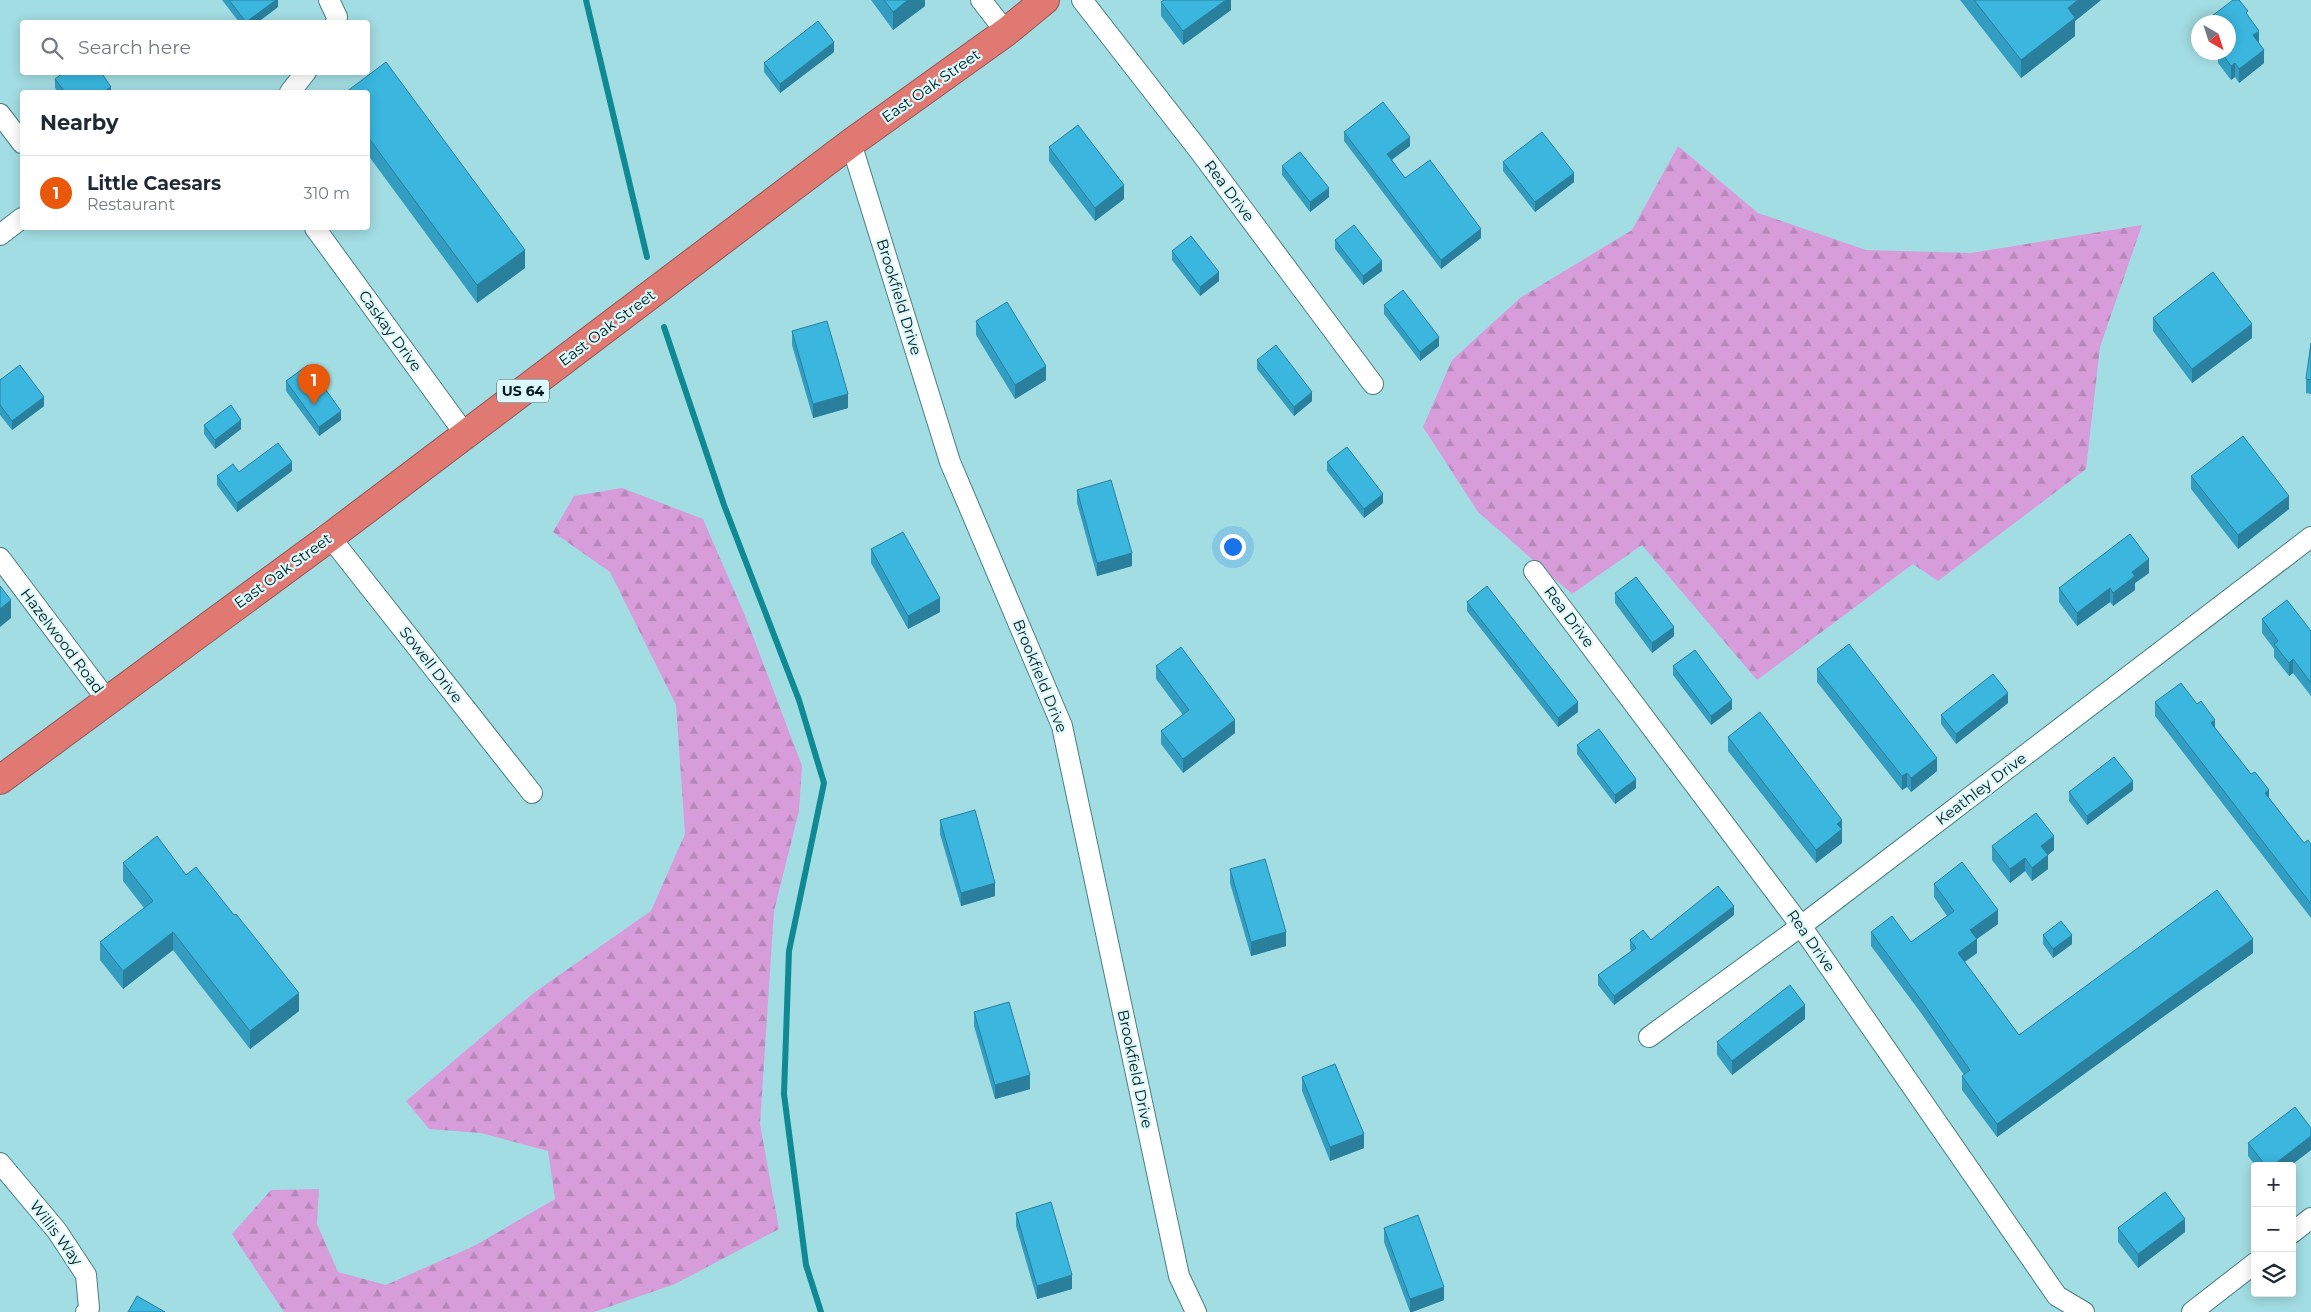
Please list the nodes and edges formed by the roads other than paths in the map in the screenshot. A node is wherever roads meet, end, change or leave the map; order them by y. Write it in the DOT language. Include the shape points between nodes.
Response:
graph roads {
  1 [pos="330,0"];
  2 [pos="981,0"];
  3 [pos="1045,0"];
  4 [pos="1082,0"];
  5 [pos="336,20"];
  6 [pos="1006,32"];
  7 [pos="304,75"];
  8 [pos="292,90"];
  9 [pos="0,114"];
  10 [pos="20,140"];
  11 [pos="851,143"];
  12 [pos="20,220"];
  13 [pos="316,230"];
  14 [pos="0,235"];
  15 [pos="1373,384"];
  16 [pos="465,434"];
  17 [pos="2311,536"];
  18 [pos="330,537"];
  19 [pos="0,558"];
  20 [pos="1534,571"];
  21 [pos="107,700"];
  22 [pos="0,780"];
  23 [pos="532,793"];
  24 [pos="1801,926"];
  25 [pos="1649,1037"];
  26 [pos="0,1163"];
  27 [pos="2311,1218"];
  28 [pos="2296,1230"];
  29 [pos="2251,1266"];
  30 [pos="86,1312"];
  31 [pos="1196,1312"];
  32 [pos="2084,1312"];
  33 [pos="2192,1312"];
  1 -- 5 [label="street"];
  2 -- 6 [label="street"];
  3 -- 6 [label="highway, East Oak Street / US 64"];
  4 -- 15 [label="street, Rea Drive" via="1201,152"];
  6 -- 11 [label="highway, East Oak Street / US 64"];
  7 -- 8 [label="street"];
  9 -- 10 [label="street"];
  11 -- 16 [label="highway, East Oak Street / US 64"];
  11 -- 31 [label="street, Brookfield Drive" via="950,462 1062,726 1179,1276"];
  12 -- 14 [label="street"];
  13 -- 16 [label="street, Caskay Drive"];
  16 -- 18 [label="highway, East Oak Street / US 64"];
  17 -- 24 [label="street, Keathley Drive"];
  18 -- 21 [label="highway, East Oak Street / US 64"];
  18 -- 23 [label="street, Sowell Drive"];
  19 -- 21 [label="street, Hazelwood Road"];
  20 -- 24 [label="street, Rea Drive"];
  21 -- 22 [label="highway, East Oak Street / US 64"];
  24 -- 25 [label="street, Keathley Drive"];
  24 -- 32 [label="street, Rea Drive" via="2057,1296"];
  26 -- 30 [label="street, Willis Way" via="57,1231 86,1275 89,1308"];
  27 -- 28 [label="street"];
  29 -- 33 [label="street"];
}
